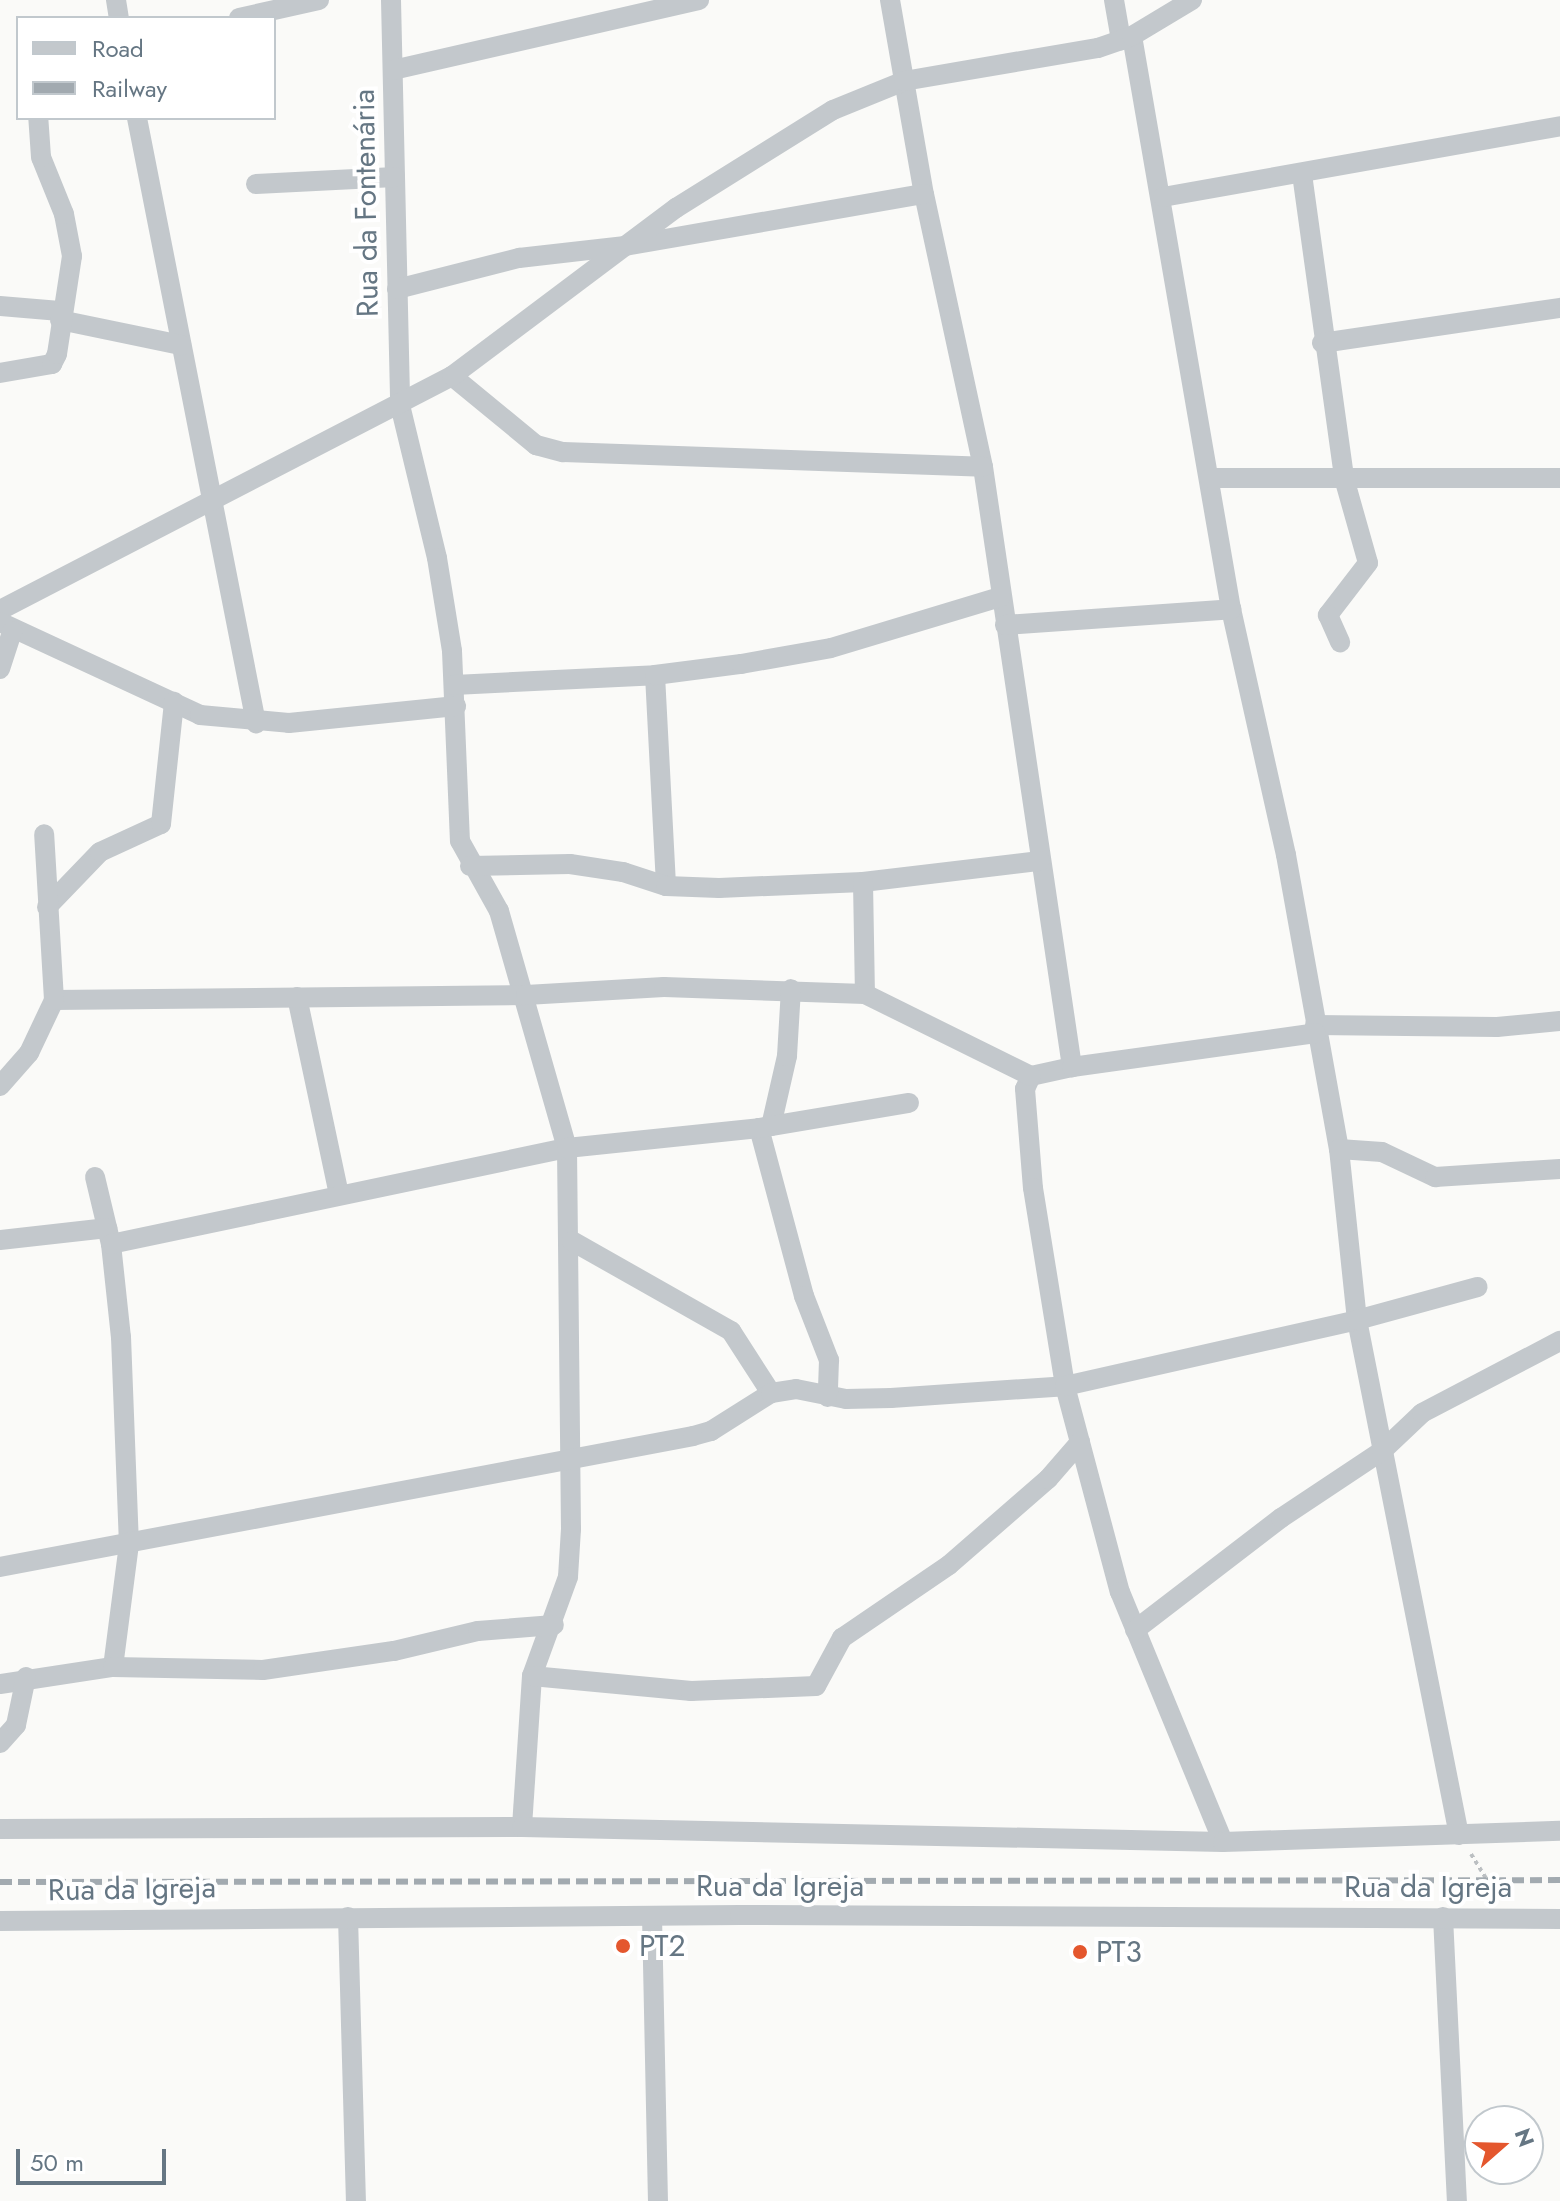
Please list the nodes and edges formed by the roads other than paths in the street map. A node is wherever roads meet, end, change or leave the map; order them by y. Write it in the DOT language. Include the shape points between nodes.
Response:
graph roads {
  1 [pos="319,0"];
  2 [pos="391,0"];
  3 [pos="699,0"];
  4 [pos="890,0"];
  5 [pos="1114,0"];
  6 [pos="1192,0"];
  7 [pos="248,16"];
  8 [pos="1126,38"];
  9 [pos="393,70"];
  10 [pos="904,81"];
  11 [pos="38,120"];
  12 [pos="137,120"];
  13 [pos="1560,126"];
  14 [pos="1302,174"];
  15 [pos="395,177"];
  16 [pos="256,184"];
  17 [pos="924,194"];
  18 [pos="1163,197"];
  19 [pos="625,246"];
  20 [pos="397,289"];
  21 [pos="0,306"];
  22 [pos="1560,308"];
  23 [pos="60,316"];
  24 [pos="1322,343"];
  25 [pos="181,345"];
  26 [pos="0,373"];
  27 [pos="452,376"];
  28 [pos="400,405"];
  29 [pos="983,467"];
  30 [pos="1210,478"];
  31 [pos="1344,478"];
  32 [pos="1560,478"];
  33 [pos="212,504"];
  34 [pos="1000,597"];
  35 [pos="1231,609"];
  36 [pos="0,610"];
  37 [pos="1005,625"];
  38 [pos="6,626"];
  39 [pos="1340,642"];
  40 [pos="0,669"];
  41 [pos="655,675"];
  42 [pos="454,685"];
  43 [pos="174,702"];
  44 [pos="456,706"];
  45 [pos="256,723"];
  46 [pos="44,834"];
  47 [pos="1040,861"];
  48 [pos="470,866"];
  49 [pos="863,882"];
  50 [pos="666,886"];
  51 [pos="47,907"];
  52 [pos="791,989"];
  53 [pos="865,994"];
  54 [pos="526,995"];
  55 [pos="297,997"];
  56 [pos="54,1000"];
  57 [pos="1560,1021"];
  58 [pos="1316,1029"];
  59 [pos="1072,1067"];
  60 [pos="1031,1076"];
  61 [pos="0,1086"];
  62 [pos="909,1103"];
  63 [pos="765,1127"];
  64 [pos="567,1148"];
  65 [pos="1339,1149"];
  66 [pos="1560,1169"];
  67 [pos="95,1177"];
  68 [pos="339,1194"];
  69 [pos="109,1236"];
  70 [pos="0,1240"];
  71 [pos="572,1241"];
  72 [pos="1478,1287"];
  73 [pos="1357,1320"];
  74 [pos="1560,1341"];
  75 [pos="1065,1386"];
  76 [pos="771,1393"];
  77 [pos="828,1397"];
  78 [pos="1080,1442"];
  79 [pos="1382,1451"];
  80 [pos="567,1458"];
  81 [pos="129,1544"];
  82 [pos="0,1567"];
  83 [pos="554,1625"];
  84 [pos="1135,1630"];
  85 [pos="113,1667"];
  86 [pos="532,1676"];
  87 [pos="26,1677"];
  88 [pos="0,1684"];
  89 [pos="0,1743"];
  90 [pos="522,1827"];
  91 [pos="0,1829"];
  92 [pos="1560,1831"];
  93 [pos="1459,1835"];
  94 [pos="1223,1842"];
  95 [pos="652,1916"];
  96 [pos="348,1917"];
  97 [pos="1443,1917"];
  98 [pos="1560,1919"];
  99 [pos="0,1921"];
  100 [pos="356,2201"];
  101 [pos="658,2201"];
  102 [pos="1457,2201"];
  1 -- 7 [label="street"];
  2 -- 9 [label="street, Rua da Fontenária"];
  3 -- 9 [label="street"];
  4 -- 10 [label="street"];
  5 -- 8 [label="street"];
  6 -- 8 [label="street"];
  8 -- 10 [label="street" via="990,70"];
  8 -- 18 [label="street"];
  9 -- 15 [label="street, Rua da Fontenária"];
  10 -- 17 [label="street"];
  10 -- 19 [label="street" via="866,93 785,137"];
  11 -- 23 [label="street" via="41,157 71,239"];
  12 -- 25 [label="street"];
  13 -- 14 [label="street"];
  14 -- 18 [label="street"];
  14 -- 24 [label="street"];
  15 -- 16 [label="street"];
  15 -- 20 [label="street, Rua da Fontenária"];
  17 -- 19 [label="street"];
  17 -- 29 [label="street"];
  18 -- 30 [label="street"];
  19 -- 20 [label="street" via="519,258"];
  19 -- 27 [label="street"];
  20 -- 28 [label="street, Rua da Fontenária"];
  21 -- 23 [label="street"];
  22 -- 24 [label="street"];
  23 -- 25 [label="street"];
  23 -- 26 [label="street" via="56,360"];
  24 -- 31 [label="street"];
  25 -- 33 [label="street"];
  27 -- 28 [label="street"];
  27 -- 29 [label="street" via="536,445 563,452"];
  28 -- 33 [label="street"];
  28 -- 42 [label="street, Rua da Fontenária" via="437,558"];
  29 -- 34 [label="street"];
  30 -- 31 [label="street"];
  30 -- 35 [label="street"];
  31 -- 32 [label="street"];
  31 -- 39 [label="street" via="1368,563 1328,615"];
  33 -- 36 [label="street"];
  33 -- 45 [label="street"];
  34 -- 37 [label="street"];
  34 -- 41 [label="street" via="831,648"];
  35 -- 37 [label="street"];
  35 -- 58 [label="street" via="1286,855"];
  37 -- 47 [label="street"];
  38 -- 40 [label="street"];
  38 -- 43 [label="street"];
  41 -- 42 [label="street"];
  41 -- 50 [label="street"];
  42 -- 44 [label="street, Rua da Fontenária"];
  43 -- 45 [label="street" via="200,715"];
  43 -- 51 [label="street" via="161,824 100,852"];
  44 -- 45 [label="street"];
  44 -- 48 [label="street, Rua da Fontenária" via="460,841"];
  46 -- 51 [label="street"];
  47 -- 49 [label="street"];
  47 -- 59 [label="street"];
  48 -- 50 [label="street" via="570,864 623,872"];
  48 -- 54 [label="street, Rua da Fontenária" via="499,911"];
  49 -- 50 [label="street"];
  49 -- 53 [label="street"];
  51 -- 56 [label="street"];
  52 -- 53 [label="street"];
  52 -- 54 [label="street" via="664,987"];
  52 -- 63 [label="street" via="787,1056"];
  53 -- 60 [label="street"];
  54 -- 55 [label="street"];
  54 -- 64 [label="street, Rua da Fontenária"];
  55 -- 56 [label="street"];
  55 -- 68 [label="street"];
  56 -- 61 [label="street" via="29,1053"];
  57 -- 58 [label="street"];
  58 -- 59 [label="street"];
  58 -- 65 [label="street"];
  59 -- 60 [label="street"];
  60 -- 75 [label="street" via="1025,1105 1033,1188"];
  62 -- 63 [label="street"];
  63 -- 64 [label="street"];
  63 -- 77 [label="street" via="804,1296 829,1360"];
  64 -- 68 [label="street"];
  64 -- 71 [label="street, Rua da Fontenária"];
  65 -- 66 [label="street" via="1382,1152 1435,1177"];
  65 -- 73 [label="street"];
  67 -- 69 [label="street"];
  68 -- 69 [label="street"];
  69 -- 70 [label="street"];
  69 -- 81 [label="street" via="121,1337"];
  71 -- 76 [label="street" via="731,1331"];
  71 -- 80 [label="street, Rua da Fontenária"];
  72 -- 73 [label="street"];
  73 -- 75 [label="street"];
  73 -- 79 [label="street"];
  74 -- 79 [label="street" via="1422,1413"];
  75 -- 77 [label="street"];
  75 -- 78 [label="street"];
  76 -- 77 [label="street" via="796,1389"];
  76 -- 80 [label="street" via="711,1431"];
  78 -- 84 [label="street"];
  78 -- 86 [label="street" via="1048,1479 949,1565 842,1638 816,1686 691,1691"];
  79 -- 84 [label="street" via="1281,1518"];
  79 -- 93 [label="street"];
  80 -- 81 [label="street"];
  80 -- 83 [label="street, Rua da Fontenária" via="568,1577"];
  81 -- 82 [label="street"];
  81 -- 85 [label="street"];
  83 -- 85 [label="street" via="478,1631 394,1651 263,1670"];
  83 -- 86 [label="street, Rua da Fontenária"];
  84 -- 94 [label="street"];
  85 -- 87 [label="street"];
  86 -- 90 [label="street, Rua da Fontenária"];
  87 -- 88 [label="street"];
  87 -- 89 [label="street" via="16,1725"];
  90 -- 91 [label="street"];
  90 -- 94 [label="street"];
  92 -- 93 [label="street"];
  93 -- 94 [label="street"];
  95 -- 96 [label="street, Rua da Igreja"];
  95 -- 97 [label="street, Rua da Igreja"];
  95 -- 101 [label="street"];
  96 -- 99 [label="street, Rua da Igreja"];
  96 -- 100 [label="street"];
  97 -- 98 [label="street, Rua da Igreja"];
  97 -- 102 [label="street"];
}
